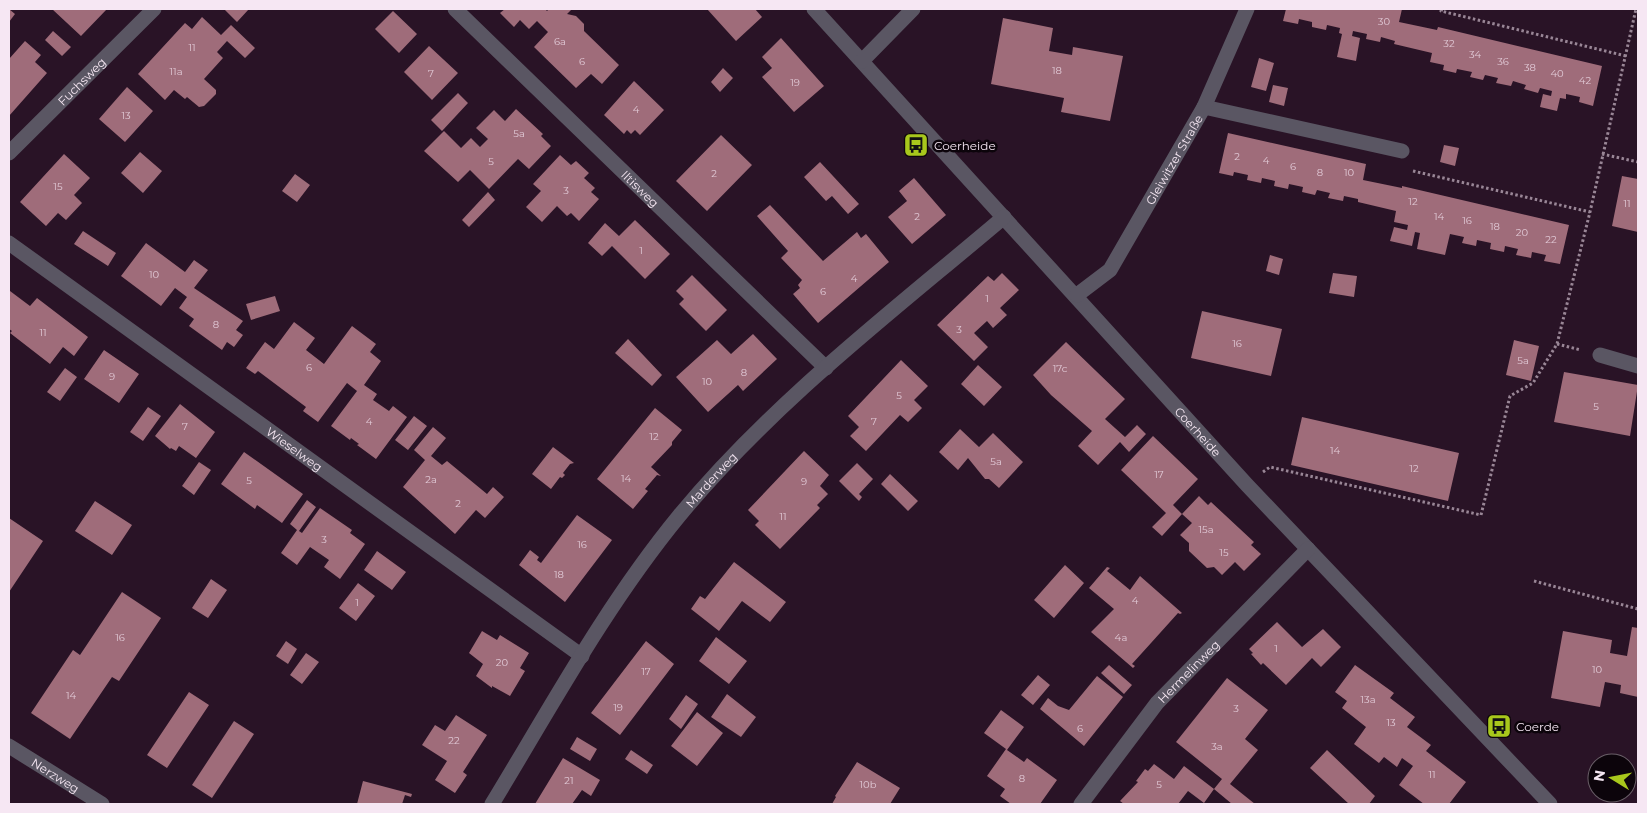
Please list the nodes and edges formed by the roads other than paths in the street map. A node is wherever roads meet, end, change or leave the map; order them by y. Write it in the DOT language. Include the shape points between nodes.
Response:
graph roads {
  1 [pos="154,9"];
  2 [pos="455,9"];
  3 [pos="814,9"];
  4 [pos="913,9"];
  5 [pos="1247,9"];
  6 [pos="862,61"];
  7 [pos="1204,107"];
  8 [pos="9,152"];
  9 [pos="1402,152"];
  10 [pos="1004,217"];
  11 [pos="9,242"];
  12 [pos="1077,295"];
  13 [pos="1600,355"];
  14 [pos="1638,366"];
  15 [pos="826,368"];
  16 [pos="1308,549"];
  17 [pos="582,656"];
  18 [pos="9,746"];
  19 [pos="102,804"];
  20 [pos="492,804"];
  21 [pos="1081,804"];
  22 [pos="1550,804"];
  1 -- 8 [label="street, Fuchsweg"];
  2 -- 15 [label="street, Iltisweg"];
  3 -- 6 [label="street, Coerheide"];
  4 -- 6 [label="street"];
  5 -- 7 [label="street, Gleiwitzer Straße"];
  6 -- 10 [label="street, Coerheide"];
  7 -- 9 [label="street"];
  7 -- 12 [label="street, Gleiwitzer Straße" via="1110,270"];
  10 -- 12 [label="street, Coerheide"];
  10 -- 15 [label="street, Marderweg"];
  11 -- 17 [label="street, Wieselweg"];
  12 -- 16 [label="street, Coerheide"];
  13 -- 14 [label="street"];
  15 -- 17 [label="street, Marderweg" via="750,436 679,516 628,581"];
  16 -- 21 [label="street, Hermelinweg" via="1157,703"];
  16 -- 22 [label="street, Coerheide"];
  17 -- 20 [label="street, Marderweg"];
  18 -- 19 [label="street, Nerzweg"];
}
